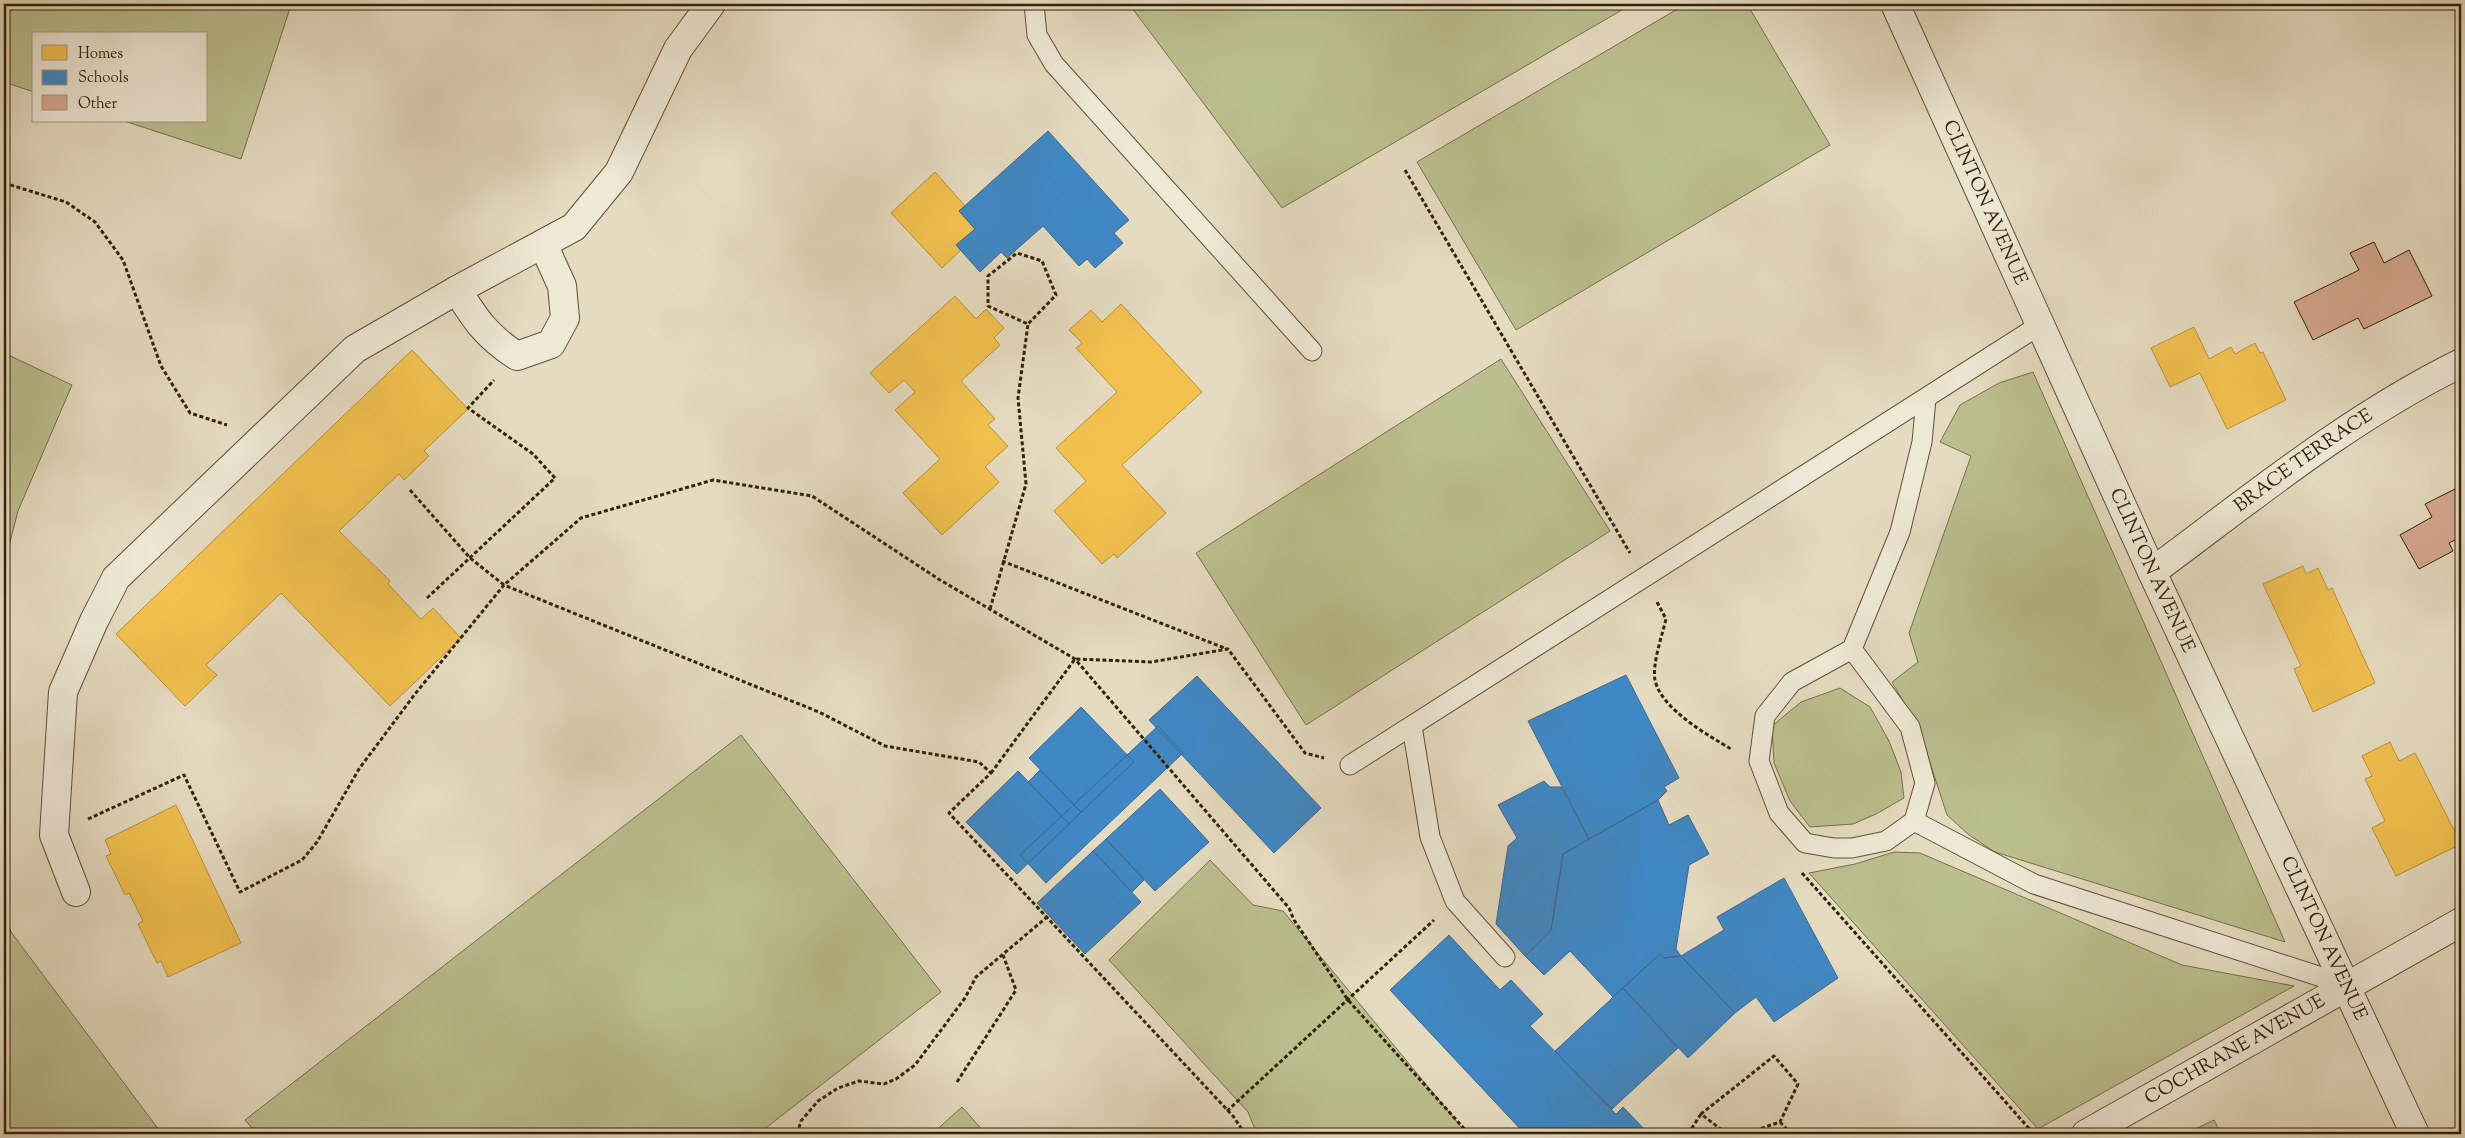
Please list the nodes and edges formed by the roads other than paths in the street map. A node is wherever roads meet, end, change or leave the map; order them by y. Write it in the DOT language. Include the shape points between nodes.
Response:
graph roads {
  1 [pos="711,4"];
  2 [pos="1034,4"];
  3 [pos="1896,4"];
  4 [pos="543,244"];
  5 [pos="457,290"];
  6 [pos="2040,325"];
  7 [pos="1312,351"];
  8 [pos="2461,363"];
  9 [pos="1926,399"];
  10 [pos="2152,572"];
  11 [pos="1852,648"];
  12 [pos="1412,726"];
  13 [pos="1350,765"];
  14 [pos="1914,821"];
  15 [pos="76,892"];
  16 [pos="2461,922"];
  17 [pos="1505,957"];
  18 [pos="2346,985"];
  19 [pos="2086,1134"];
  20 [pos="2415,1134"];
  1 -- 4 [label="street" via="678,49 619,172 574,227"];
  2 -- 7 [label="lane" via="1037,35 1054,64"];
  3 -- 6 [label="street, CLINTON AVENUE"];
  4 -- 5 [label="street"];
  4 -- 5 [label="street" via="562,286 565,318 551,344 517,356 494,342"];
  5 -- 15 [label="street" via="355,350 116,578 63,692 54,835"];
  6 -- 9 [label="lane"];
  6 -- 10 [label="street, CLINTON AVENUE"];
  8 -- 10 [label="street, BRACE TERRACE" via="2414,386 2321,446"];
  9 -- 11 [label="lane" via="1922,442 1900,532"];
  9 -- 12 [label="lane"];
  10 -- 18 [label="street, CLINTON AVENUE"];
  11 -- 14 [label="lane" via="1910,727 1925,783"];
  11 -- 14 [label="lane" via="1792,682 1765,716 1759,761 1779,813 1805,843 1852,848 1886,841"];
  12 -- 13 [label="lane"];
  12 -- 17 [label="lane" via="1430,837 1455,901"];
  14 -- 18 [label="lane" via="2034,884"];
  16 -- 18 [label="street, COCHRANE AVENUE"];
  18 -- 19 [label="street, COCHRANE AVENUE"];
  18 -- 20 [label="street, CLINTON AVENUE"];
}
